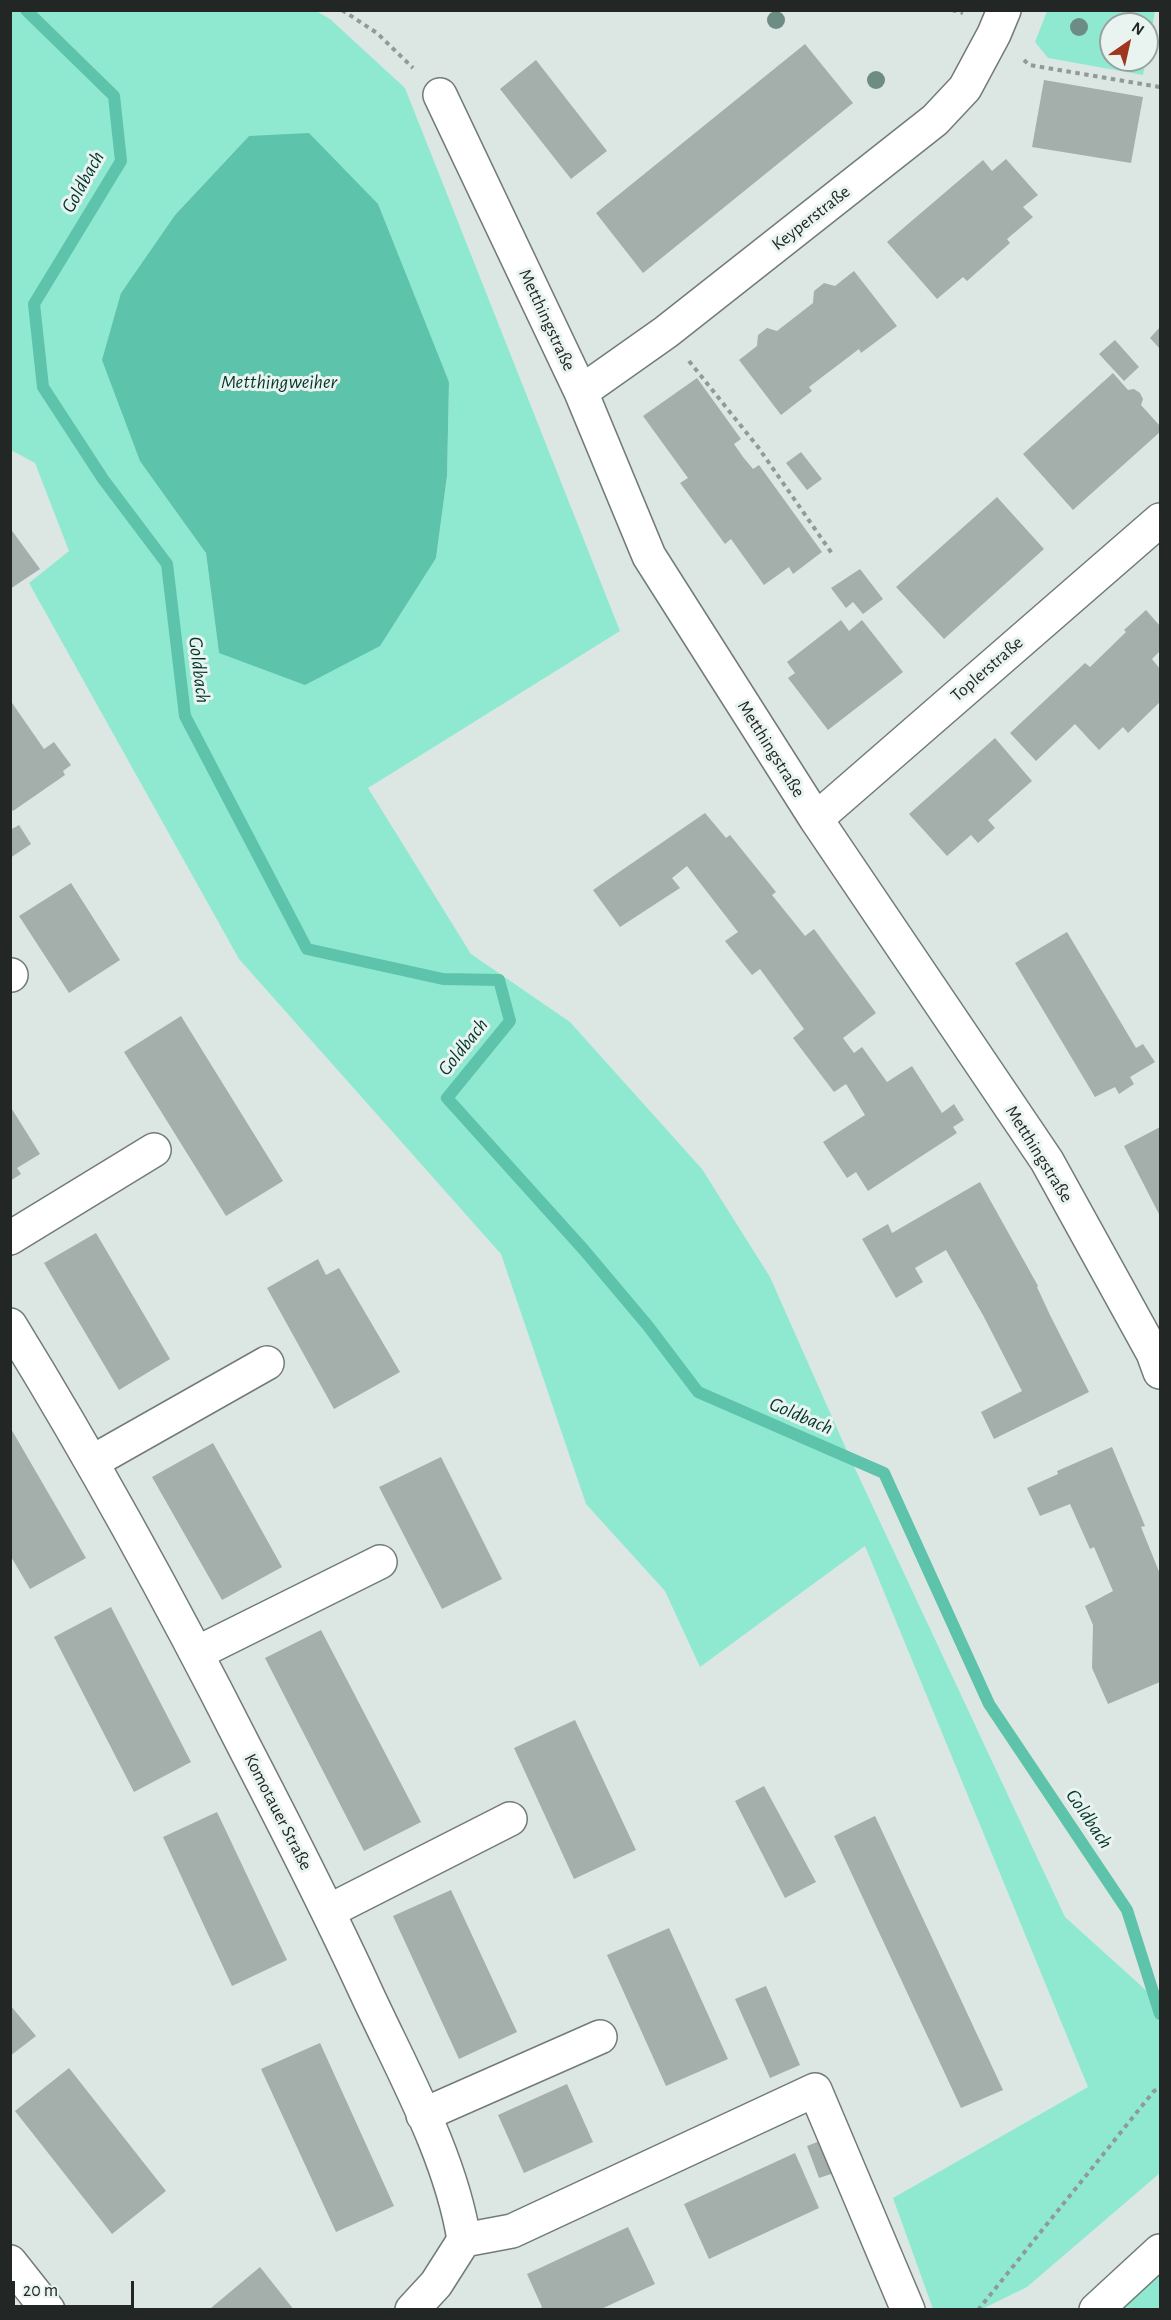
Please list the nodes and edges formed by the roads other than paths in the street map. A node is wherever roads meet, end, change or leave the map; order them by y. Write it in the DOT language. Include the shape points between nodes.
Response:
graph roads {
  1 [pos="999,22"];
  2 [pos="440,95"];
  3 [pos="581,392"];
  4 [pos="1161,520"];
  5 [pos="816,819"];
  6 [pos="154,1150"];
  7 [pos="10,1238"];
  8 [pos="10,1325"];
  9 [pos="19,1359"];
  10 [pos="267,1363"];
  11 [pos="1161,1372"];
  12 [pos="92,1462"];
  13 [pos="380,1563"];
  14 [pos="197,1653"];
  15 [pos="510,1819"];
  16 [pos="329,1911"];
  17 [pos="600,2037"];
  18 [pos="423,2115"];
  19 [pos="464,2240"];
  20 [pos="1161,2251"];
  21 [pos="10,2262"];
  22 [pos="42,2308"];
  23 [pos="412,2310"];
  24 [pos="908,2310"];
  25 [pos="1096,2310"];
  1 -- 3 [label="street, Keyperstraße" via="965,88 935,120 666,332"];
  2 -- 3 [label="street, Metthingstraße"];
  3 -- 5 [label="street, Metthingstraße" via="648,556"];
  4 -- 5 [label="street, Toplerstraße"];
  5 -- 11 [label="street, Metthingstraße" via="1047,1161"];
  6 -- 7 [label="street"];
  8 -- 9 [label="street, Komotauer Straße"];
  9 -- 12 [label="street, Komotauer Straße"];
  10 -- 12 [label="street"];
  12 -- 14 [label="street, Komotauer Straße"];
  13 -- 14 [label="street"];
  14 -- 16 [label="street, Komotauer Straße"];
  15 -- 16 [label="street"];
  16 -- 18 [label="street, Komotauer Straße"];
  17 -- 18 [label="street"];
  18 -- 19 [label="street, Komotauer Straße" via="449,2179"];
  19 -- 23 [label="street" via="436,2284"];
  19 -- 24 [label="street" via="512,2231 815,2090"];
  20 -- 25 [label="street"];
  21 -- 22 [label="street"];
}
